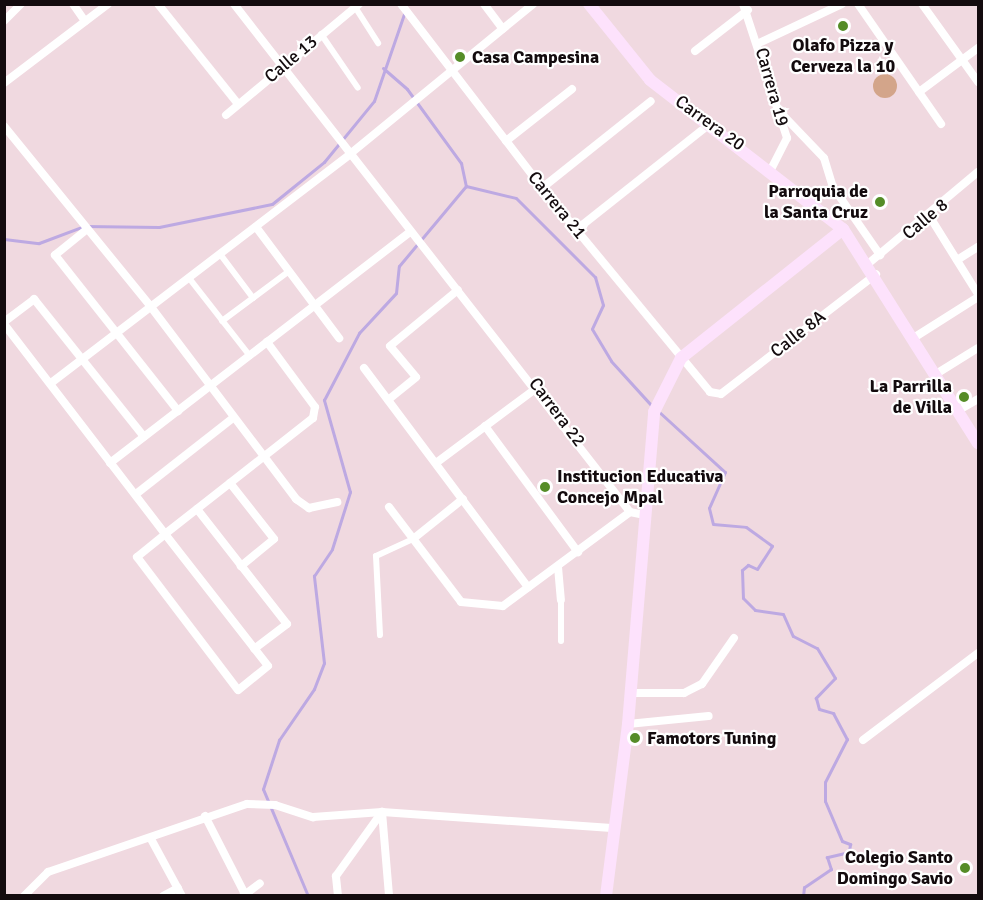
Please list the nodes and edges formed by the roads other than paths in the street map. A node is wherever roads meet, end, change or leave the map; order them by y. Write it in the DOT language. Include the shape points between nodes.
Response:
graph roads {
  1 [pos="21,4"];
  2 [pos="73,4"];
  3 [pos="108,4"];
  4 [pos="158,4"];
  5 [pos="234,4"];
  6 [pos="484,4"];
  7 [pos="533,4"];
  8 [pos="589,4"];
  9 [pos="842,4"];
  10 [pos="858,4"];
  11 [pos="922,4"];
  12 [pos="401,5"];
  13 [pos="357,6"];
  14 [pos="746,6"];
  15 [pos="4,21"];
  16 [pos="85,21"];
  17 [pos="503,29"];
  18 [pos="321,34"];
  19 [pos="378,43"];
  20 [pos="759,44"];
  21 [pos="978,48"];
  22 [pos="695,51"];
  23 [pos="962,60"];
  24 [pos="284,64"];
  25 [pos="450,68"];
  26 [pos="4,82"];
  27 [pos="978,82"];
  28 [pos="358,88"];
  29 [pos="572,89"];
  30 [pos="919,92"];
  31 [pos="651,101"];
  32 [pos="238,104"];
  33 [pos="779,111"];
  34 [pos="226,115"];
  35 [pos="711,123"];
  36 [pos="941,124"];
  37 [pos="4,126"];
  38 [pos="506,141"];
  39 [pos="351,154"];
  40 [pos="771,169"];
  41 [pos="978,172"];
  42 [pos="542,188"];
  43 [pos="930,217"];
  44 [pos="84,227"];
  45 [pos="256,227"];
  46 [pos="843,229"];
  47 [pos="576,230"];
  48 [pos="412,235"];
  49 [pos="978,247"];
  50 [pos="220,254"];
  51 [pos="880,255"];
  52 [pos="957,261"];
  53 [pos="872,269"];
  54 [pos="289,271"];
  55 [pos="189,278"];
  56 [pos="458,290"];
  57 [pos="978,296"];
  58 [pos="253,298"];
  59 [pos="315,306"];
  60 [pos="151,307"];
  61 [pos="222,321"];
  62 [pos="4,323"];
  63 [pos="118,333"];
  64 [pos="339,338"];
  65 [pos="915,338"];
  66 [pos="267,342"];
  67 [pos="978,348"];
  68 [pos="250,356"];
  69 [pos="84,358"];
  70 [pos="681,358"];
  71 [pos="364,368"];
  72 [pos="936,374"];
  73 [pos="51,383"];
  74 [pos="210,387"];
  75 [pos="538,387"];
  76 [pos="721,394"];
  77 [pos="978,399"];
  78 [pos="388,400"];
  79 [pos="960,410"];
  80 [pos="178,411"];
  81 [pos="232,418"];
  82 [pos="485,426"];
  83 [pos="144,437"];
  84 [pos="978,444"];
  85 [pos="263,458"];
  86 [pos="110,463"];
  87 [pos="436,463"];
  88 [pos="230,483"];
  89 [pos="136,494"];
  90 [pos="463,499"];
  91 [pos="337,502"];
  92 [pos="389,507"];
  93 [pos="197,509"];
  94 [pos="630,512"];
  95 [pos="644,515"];
  96 [pos="165,534"];
  97 [pos="413,539"];
  98 [pos="578,552"];
  99 [pos="241,566"];
  100 [pos="558,567"];
  101 [pos="528,587"];
  102 [pos="561,600"];
  103 [pos="380,635"];
  104 [pos="734,638"];
  105 [pos="561,641"];
  106 [pos="254,649"];
  107 [pos="978,653"];
  108 [pos="630,693"];
  109 [pos="710,716"];
  110 [pos="628,724"];
  111 [pos="863,740"];
  112 [pos="382,812"];
  113 [pos="205,816"];
  114 [pos="611,828"];
  115 [pos="151,839"];
  116 [pos="260,882"];
  117 [pos="180,892"];
  118 [pos="244,895"];
  119 [pos="24,896"];
  120 [pos="163,896"];
  121 [pos="338,896"];
  122 [pos="389,896"];
  123 [pos="606,896"];
  1 -- 15 [label="street"];
  2 -- 16 [label="street"];
  3 -- 16 [label="street"];
  4 -- 32 [label="street"];
  5 -- 24 [label="street, Carrera 22"];
  6 -- 17 [label="street"];
  7 -- 17 [label="street"];
  8 -- 35 [label="main road, Carrera 20" via="650,80"];
  9 -- 20 [label="street"];
  10 -- 30 [label="street"];
  11 -- 23 [label="street"];
  12 -- 25 [label="street, Carrera 21"];
  13 -- 18 [label="street, Calle 13"];
  13 -- 19 [label="street"];
  14 -- 20 [label="street, Carrera 19"];
  14 -- 22 [label="street"];
  16 -- 26 [label="street"];
  17 -- 25 [label="street"];
  18 -- 24 [label="street, Calle 13"];
  18 -- 28 [label="street"];
  20 -- 33 [label="street, Carrera 19"];
  21 -- 23 [label="street"];
  23 -- 27 [label="street"];
  23 -- 30 [label="street"];
  24 -- 32 [label="street, Calle 13"];
  24 -- 39 [label="street, Carrera 22"];
  25 -- 38 [label="street, Carrera 21"];
  25 -- 39 [label="street"];
  29 -- 38 [label="street"];
  30 -- 36 [label="street"];
  31 -- 42 [label="street"];
  32 -- 34 [label="street, Calle 13"];
  33 -- 40 [label="street, Carrera 19" via="787,138"];
  33 -- 51 [label="street" via="824,158 833,187"];
  35 -- 40 [label="main road, Carrera 20"];
  35 -- 47 [label="street"];
  37 -- 44 [label="street"];
  38 -- 42 [label="street, Carrera 21"];
  39 -- 45 [label="street"];
  39 -- 48 [label="street, Carrera 22"];
  40 -- 46 [label="main road, Carrera 20"];
  41 -- 43 [label="street, Calle 8"];
  42 -- 47 [label="street, Carrera 21"];
  43 -- 51 [label="street, Calle 8"];
  43 -- 52 [label="street"];
  44 -- 60 [label="street"];
  44 -- 63 [label="street" via="55,255"];
  45 -- 50 [label="street"];
  45 -- 54 [label="street"];
  46 -- 53 [label="main road, Carrera 20"];
  46 -- 70 [label="main road"];
  47 -- 70 [label="street, Carrera 21"];
  48 -- 56 [label="street, Carrera 22"];
  48 -- 59 [label="street"];
  49 -- 52 [label="street"];
  50 -- 55 [label="street"];
  50 -- 58 [label="street"];
  51 -- 53 [label="street, Calle 8"];
  52 -- 57 [label="street"];
  53 -- 65 [label="main road, Carrera 20"];
  53 -- 76 [label="street, Calle 8A"];
  54 -- 58 [label="street"];
  54 -- 59 [label="street"];
  55 -- 60 [label="street"];
  55 -- 61 [label="street"];
  56 -- 75 [label="street, Carrera 22"];
  56 -- 78 [label="street" via="390,346 416,377"];
  57 -- 65 [label="street"];
  58 -- 61 [label="street"];
  59 -- 64 [label="street"];
  59 -- 66 [label="street"];
  60 -- 63 [label="street"];
  60 -- 74 [label="street"];
  61 -- 68 [label="street"];
  62 -- 69 [label="street" via="34,299"];
  62 -- 73 [label="street"];
  63 -- 69 [label="street"];
  63 -- 80 [label="street"];
  65 -- 72 [label="main road, Carrera 20"];
  66 -- 68 [label="street"];
  66 -- 85 [label="street" via="316,412"];
  67 -- 72 [label="street"];
  68 -- 74 [label="street"];
  69 -- 73 [label="street"];
  69 -- 83 [label="street"];
  70 -- 76 [label="street, Carrera 21" via="710,392"];
  70 -- 95 [label="main road" via="655,408"];
  71 -- 78 [label="street"];
  72 -- 79 [label="main road, Carrera 20"];
  73 -- 86 [label="street"];
  74 -- 80 [label="street"];
  74 -- 81 [label="street"];
  75 -- 82 [label="street"];
  75 -- 94 [label="street, Carrera 22"];
  77 -- 79 [label="street"];
  78 -- 87 [label="street"];
  79 -- 84 [label="main road, Carrera 20"];
  80 -- 83 [label="street"];
  81 -- 85 [label="street"];
  81 -- 89 [label="street"];
  82 -- 87 [label="street"];
  82 -- 98 [label="street"];
  83 -- 86 [label="street"];
  85 -- 88 [label="street"];
  85 -- 91 [label="street" via="301,504"];
  86 -- 89 [label="street"];
  87 -- 90 [label="street"];
  88 -- 93 [label="street"];
  88 -- 99 [label="street" via="274,539"];
  89 -- 96 [label="street"];
  90 -- 97 [label="street"];
  90 -- 101 [label="street"];
  92 -- 97 [label="street"];
  93 -- 96 [label="street"];
  93 -- 99 [label="street"];
  94 -- 95 [label="street"];
  94 -- 98 [label="street"];
  95 -- 108 [label="main road"];
  96 -- 106 [label="street"];
  96 -- 106 [label="street" via="137,556 238,690 268,666"];
  97 -- 101 [label="street" via="461,602 503,606"];
  97 -- 103 [label="street" via="376,556"];
  98 -- 100 [label="street"];
  99 -- 106 [label="street" via="287,624"];
  100 -- 101 [label="street"];
  100 -- 102 [label="street"];
  102 -- 105 [label="street"];
  104 -- 108 [label="street" via="702,684 684,693"];
  107 -- 111 [label="street"];
  108 -- 110 [label="main road"];
  109 -- 110 [label="street"];
  110 -- 114 [label="main road"];
  112 -- 113 [label="street" via="327,818 262,803"];
  112 -- 114 [label="street"];
  112 -- 121 [label="street" via="336,876"];
  112 -- 122 [label="street"];
  113 -- 115 [label="street"];
  113 -- 118 [label="street"];
  114 -- 123 [label="main road"];
  115 -- 117 [label="street"];
  115 -- 119 [label="street" via="48,872"];
  116 -- 118 [label="street"];
  117 -- 120 [label="street"];
}
